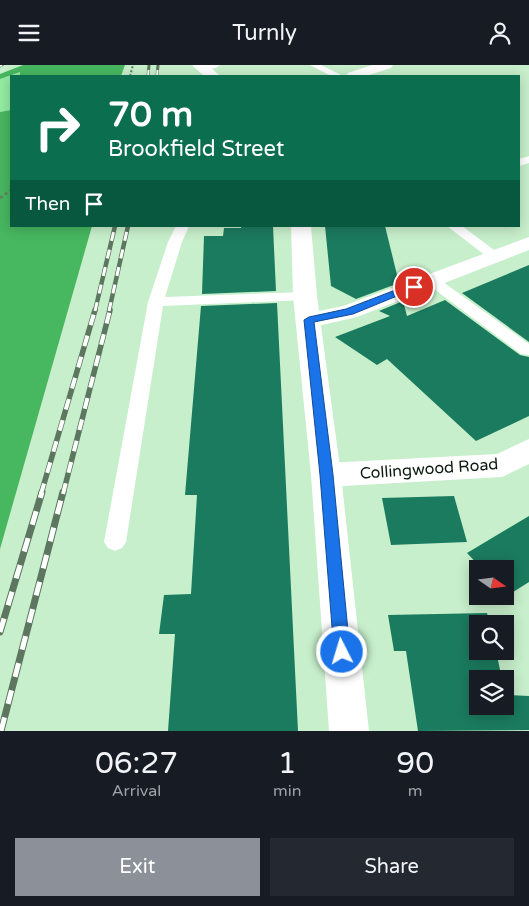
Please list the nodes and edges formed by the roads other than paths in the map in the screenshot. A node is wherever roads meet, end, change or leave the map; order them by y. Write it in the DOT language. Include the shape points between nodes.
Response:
graph roads {
  1 [pos="314,65"];
  2 [pos="386,65"];
  3 [pos="336,75"];
  4 [pos="357,75"];
  5 [pos="182,227"];
  6 [pos="301,227"];
  7 [pos="454,227"];
  8 [pos="529,243"];
  9 [pos="495,256"];
  10 [pos="430,280"];
  11 [pos="156,302"];
  12 [pos="307,308"];
  13 [pos="529,349"];
  14 [pos="529,450"];
  15 [pos="326,475"];
  16 [pos="115,542"];
  17 [pos="349,731"];
  1 -- 3 [label="lane"];
  2 -- 4 [label="street"];
  5 -- 11 [label="lane"];
  6 -- 12 [label="street"];
  7 -- 9 [label="lane"];
  8 -- 9 [label="street"];
  9 -- 10 [label="street"];
  10 -- 12 [label="street" via="349,312"];
  10 -- 13 [label="lane"];
  11 -- 12 [label="lane"];
  11 -- 16 [label="lane"];
  12 -- 15 [label="street"];
  14 -- 15 [label="street, Collingwood Road" via="502,465"];
  15 -- 17 [label="street"];
}
